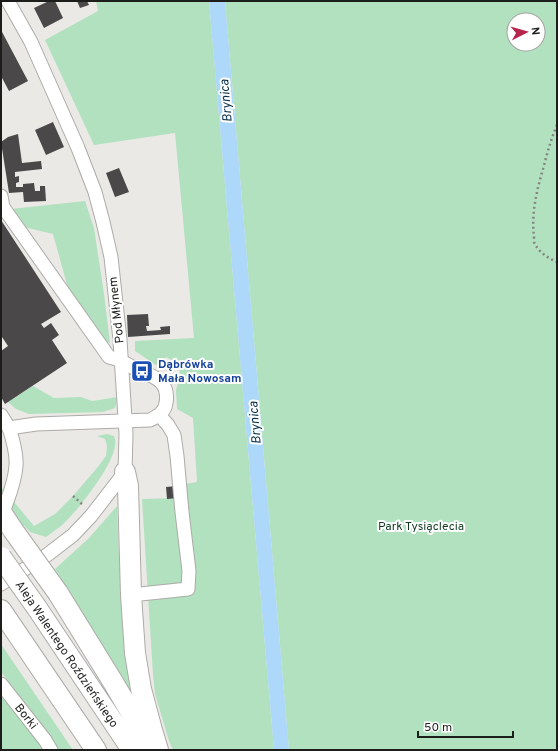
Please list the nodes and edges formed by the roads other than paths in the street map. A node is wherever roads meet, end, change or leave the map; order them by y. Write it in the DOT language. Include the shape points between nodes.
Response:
graph roads {
  1 [pos="8,1"];
  2 [pos="1,196"];
  3 [pos="121,361"];
  4 [pos="1,415"];
  5 [pos="160,416"];
  6 [pos="125,421"];
  7 [pos="9,428"];
  8 [pos="125,472"];
  9 [pos="1,508"];
  10 [pos="1,512"];
  11 [pos="1,557"];
  12 [pos="1,584"];
  13 [pos="131,595"];
  14 [pos="1,610"];
  15 [pos="7,621"];
  16 [pos="1,684"];
  17 [pos="51,750"];
  18 [pos="96,750"];
  19 [pos="132,750"];
  20 [pos="153,750"];
  21 [pos="158,750"];
  1 -- 3 [label="street, Pod Młynem" via="31,42 95,192 111,257"];
  2 -- 3 [label="street" via="3,207 109,357"];
  3 -- 5 [label="street" via="156,377 162,383 167,398"];
  3 -- 6 [label="street, Pod Młynem"];
  4 -- 7 [label="street"];
  5 -- 6 [label="street" via="150,420"];
  5 -- 13 [label="street" via="174,435 189,571 188,589"];
  6 -- 7 [label="street" via="36,424"];
  6 -- 8 [label="street, Pod Młynem"];
  7 -- 9 [label="street" via="14,443 16,465 13,485 5,507"];
  8 -- 12 [label="street" via="73,535"];
  8 -- 13 [label="highway" via="128,486"];
  10 -- 20 [label="highway, bridge" via="58,593"];
  11 -- 19 [label="highway, Aleja Walentego Roździeńskiego, bridge"];
  13 -- 21 [label="highway" via="138,671"];
  14 -- 15 [label="highway"];
  15 -- 18 [label="highway"];
  16 -- 17 [label="street, Borki"];
}
